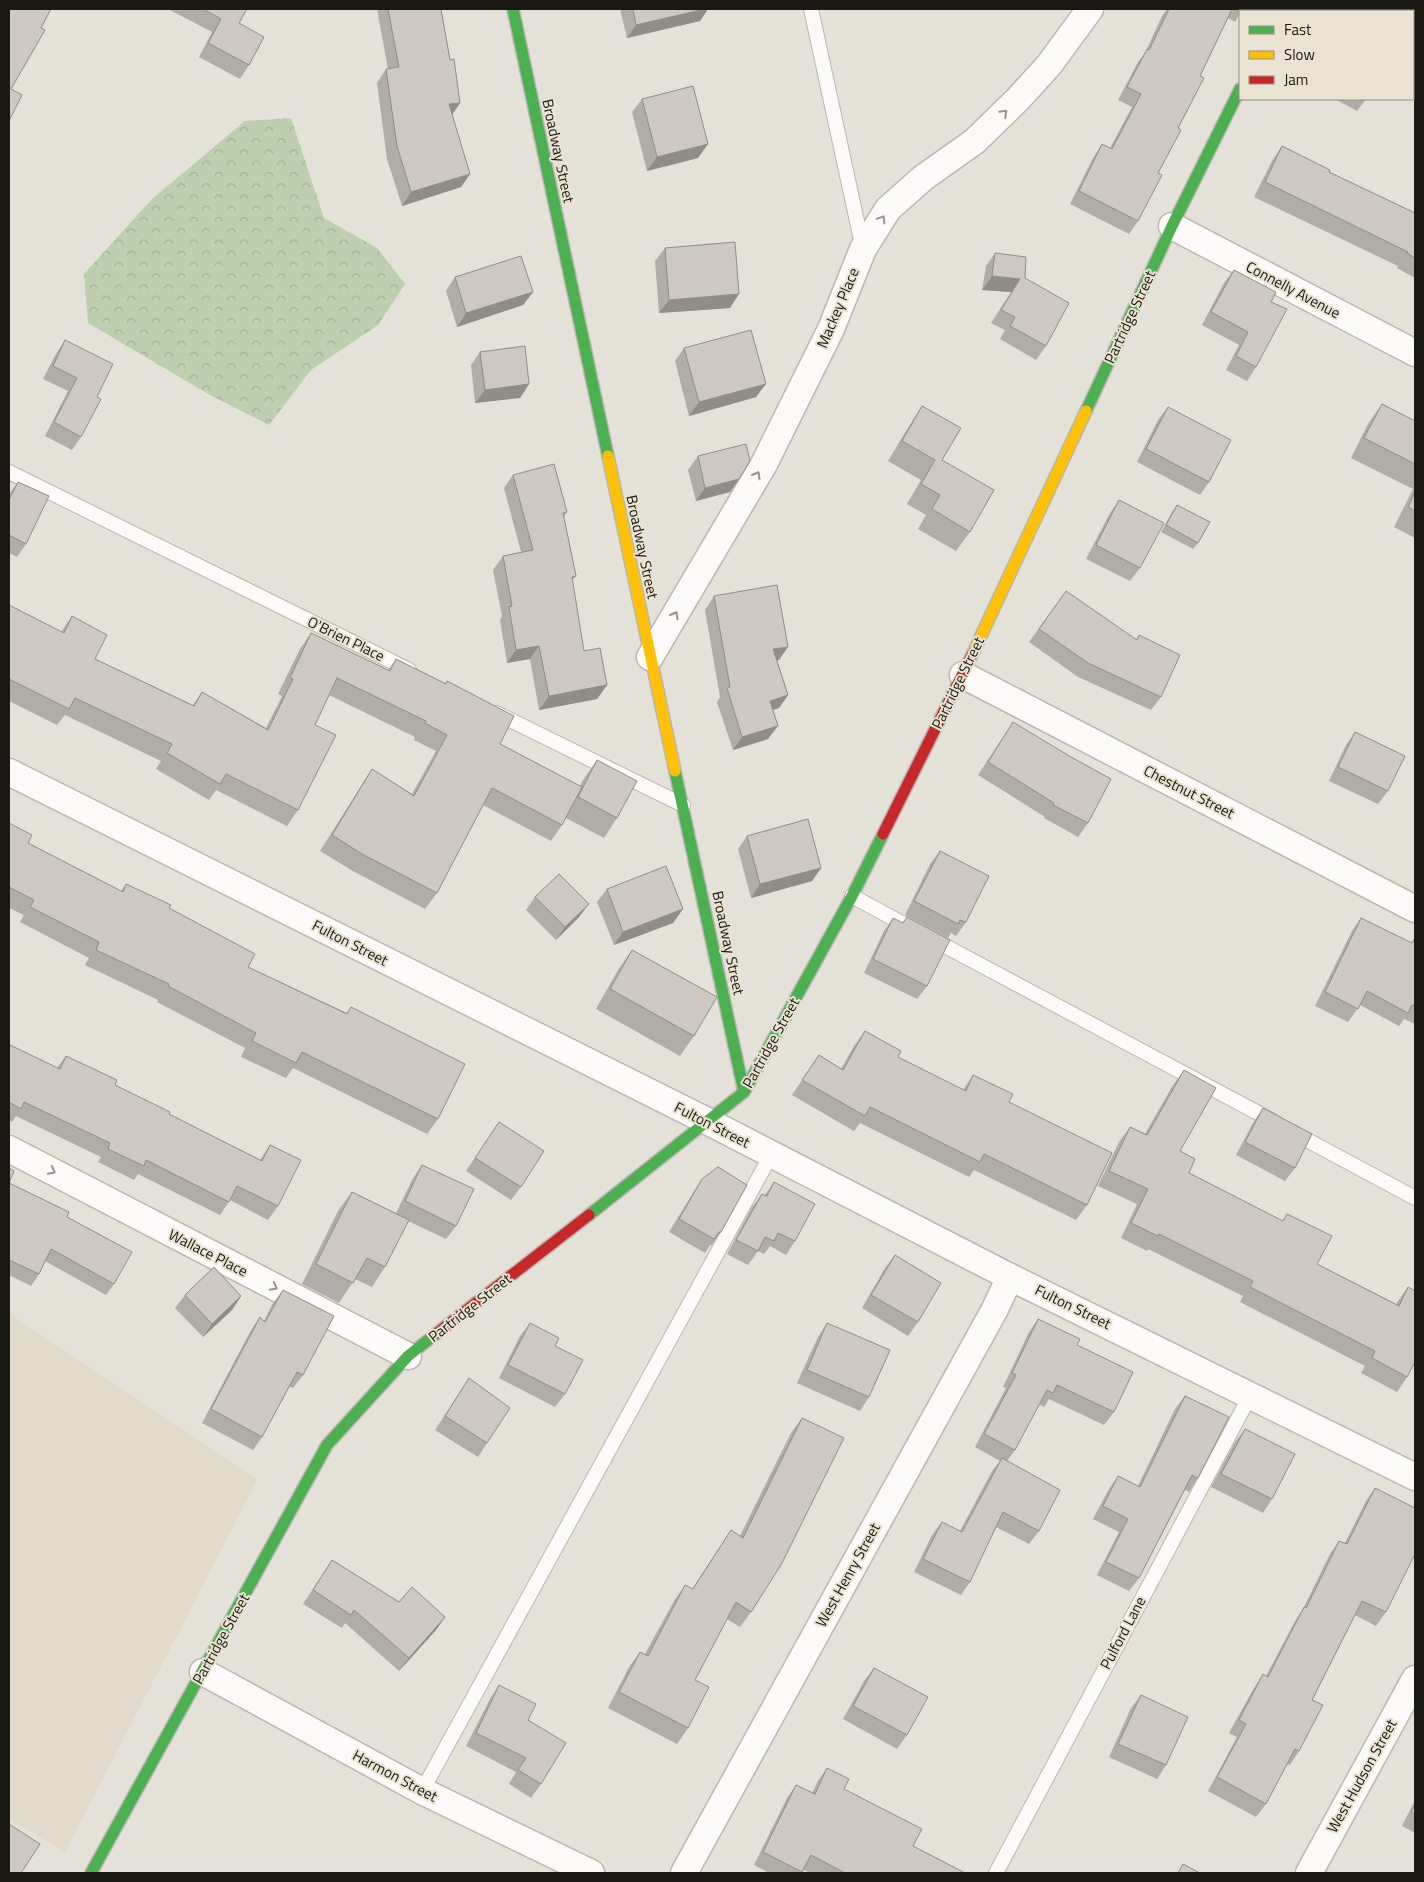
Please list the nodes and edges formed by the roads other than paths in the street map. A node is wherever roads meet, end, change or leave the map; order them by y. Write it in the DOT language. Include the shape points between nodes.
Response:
graph roads {
  1 [pos="513,9"];
  2 [pos="812,9"];
  3 [pos="1090,9"];
  4 [pos="1239,91"];
  5 [pos="1172,226"];
  6 [pos="863,249"];
  7 [pos="1415,353"];
  8 [pos="9,472"];
  9 [pos="650,657"];
  10 [pos="963,675"];
  11 [pos="426,678"];
  12 [pos="488,709"];
  13 [pos="9,772"];
  14 [pos="683,805"];
  15 [pos="852,896"];
  16 [pos="1415,909"];
  17 [pos="744,1092"];
  18 [pos="709,1122"];
  19 [pos="9,1149"];
  20 [pos="771,1156"];
  21 [pos="1415,1198"];
  22 [pos="1010,1277"];
  23 [pos="408,1356"];
  24 [pos="1251,1394"];
  25 [pos="1415,1477"];
  26 [pos="203,1672"];
  27 [pos="1415,1679"];
  28 [pos="422,1792"];
  29 [pos="91,1873"];
  30 [pos="591,1873"];
  31 [pos="684,1873"];
  32 [pos="996,1873"];
  33 [pos="1309,1873"];
  1 -- 9 [label="street, Broadway Street"];
  2 -- 6 [label="lane"];
  6 -- 3 [label="street, Mackey Place, one-way" via="888,209 923,178 976,141 1018,99"];
  4 -- 5 [label="street, Partridge Street"];
  5 -- 7 [label="street, Connelly Avenue"];
  5 -- 10 [label="street, Partridge Street"];
  9 -- 6 [label="street, Mackey Place, one-way" via="764,464 831,329"];
  8 -- 11 [label="lane, O'Brien Place"];
  9 -- 14 [label="street, Broadway Street"];
  10 -- 15 [label="street, Partridge Street"];
  10 -- 16 [label="street, Chestnut Street"];
  12 -- 14 [label="lane"];
  13 -- 18 [label="street, Fulton Street"];
  14 -- 17 [label="street, Broadway Street"];
  15 -- 17 [label="street, Partridge Street"];
  15 -- 21 [label="lane"];
  17 -- 18 [label="street, Partridge Street"];
  18 -- 20 [label="street, Fulton Street"];
  18 -- 23 [label="street, Partridge Street"];
  19 -- 23 [label="street, Wallace Place, one-way"];
  20 -- 22 [label="street, Fulton Street"];
  20 -- 28 [label="lane"];
  22 -- 24 [label="street, Fulton Street"];
  22 -- 31 [label="street, West Henry Street"];
  23 -- 26 [label="street, Partridge Street" via="327,1445"];
  24 -- 25 [label="street, Fulton Street"];
  24 -- 32 [label="lane, Pulford Lane"];
  26 -- 28 [label="street, Harmon Street"];
  26 -- 29 [label="street, Partridge Street"];
  27 -- 33 [label="street, West Hudson Street"];
  28 -- 30 [label="street, Harmon Street"];
}
